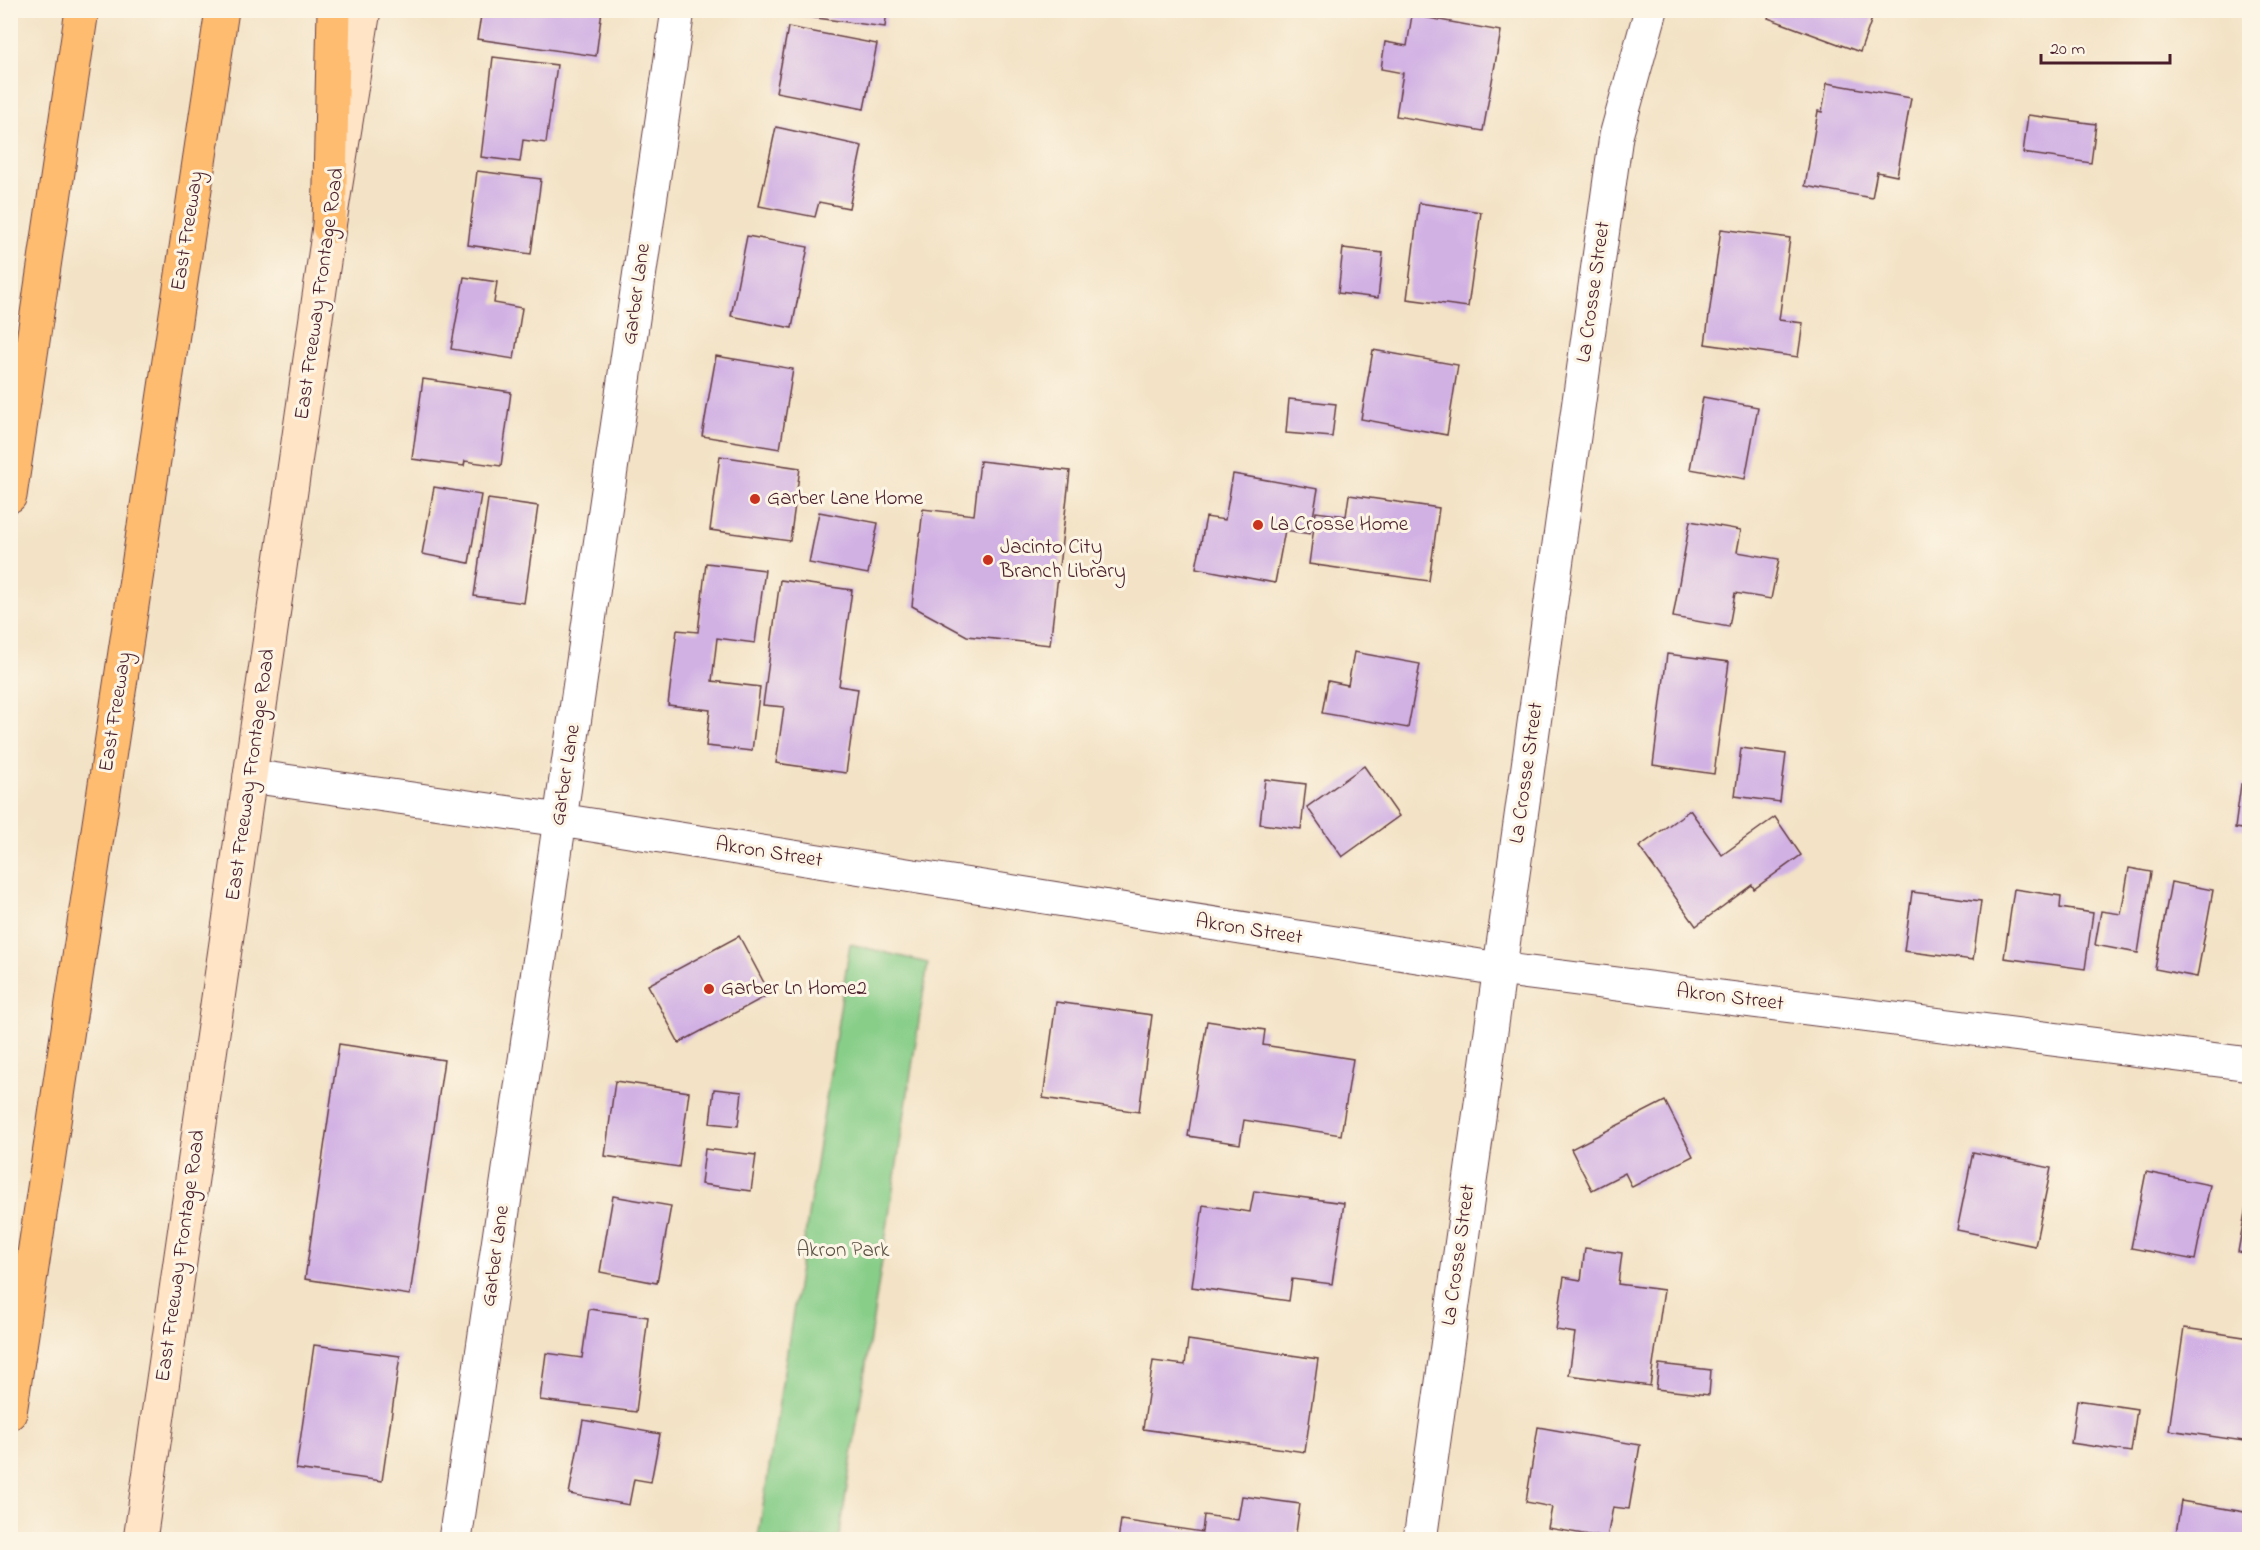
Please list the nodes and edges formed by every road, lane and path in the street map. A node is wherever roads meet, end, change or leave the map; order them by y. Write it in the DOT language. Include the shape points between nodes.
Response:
graph roads {
  1 [pos="82,10"];
  2 [pos="222,10"];
  3 [pos="334,10"];
  4 [pos="364,10"];
  5 [pos="678,10"];
  6 [pos="1651,10"];
  7 [pos="329,227"];
  8 [pos="10,496"];
  9 [pos="250,776"];
  10 [pos="560,820"];
  11 [pos="1499,969"];
  12 [pos="2250,1064"];
  13 [pos="10,1413"];
  14 [pos="144,1539"];
  15 [pos="455,1539"];
  16 [pos="1420,1539"];
  1 -- 8 [label="highway"];
  2 -- 13 [label="highway, East Freeway"];
  3 -- 7 [label="highway"];
  4 -- 7 [label="main road, East Freeway Frontage Road"];
  5 -- 10 [label="street, Garber Lane"];
  6 -- 11 [label="street, La Crosse Street" via="1616,136"];
  7 -- 9 [label="main road, East Freeway Frontage Road"];
  9 -- 10 [label="street, Akron Street"];
  9 -- 14 [label="main road, East Freeway Frontage Road"];
  10 -- 11 [label="street, Akron Street"];
  10 -- 15 [label="street, Garber Lane"];
  11 -- 12 [label="street, Akron Street"];
  11 -- 16 [label="street, La Crosse Street"];
}
